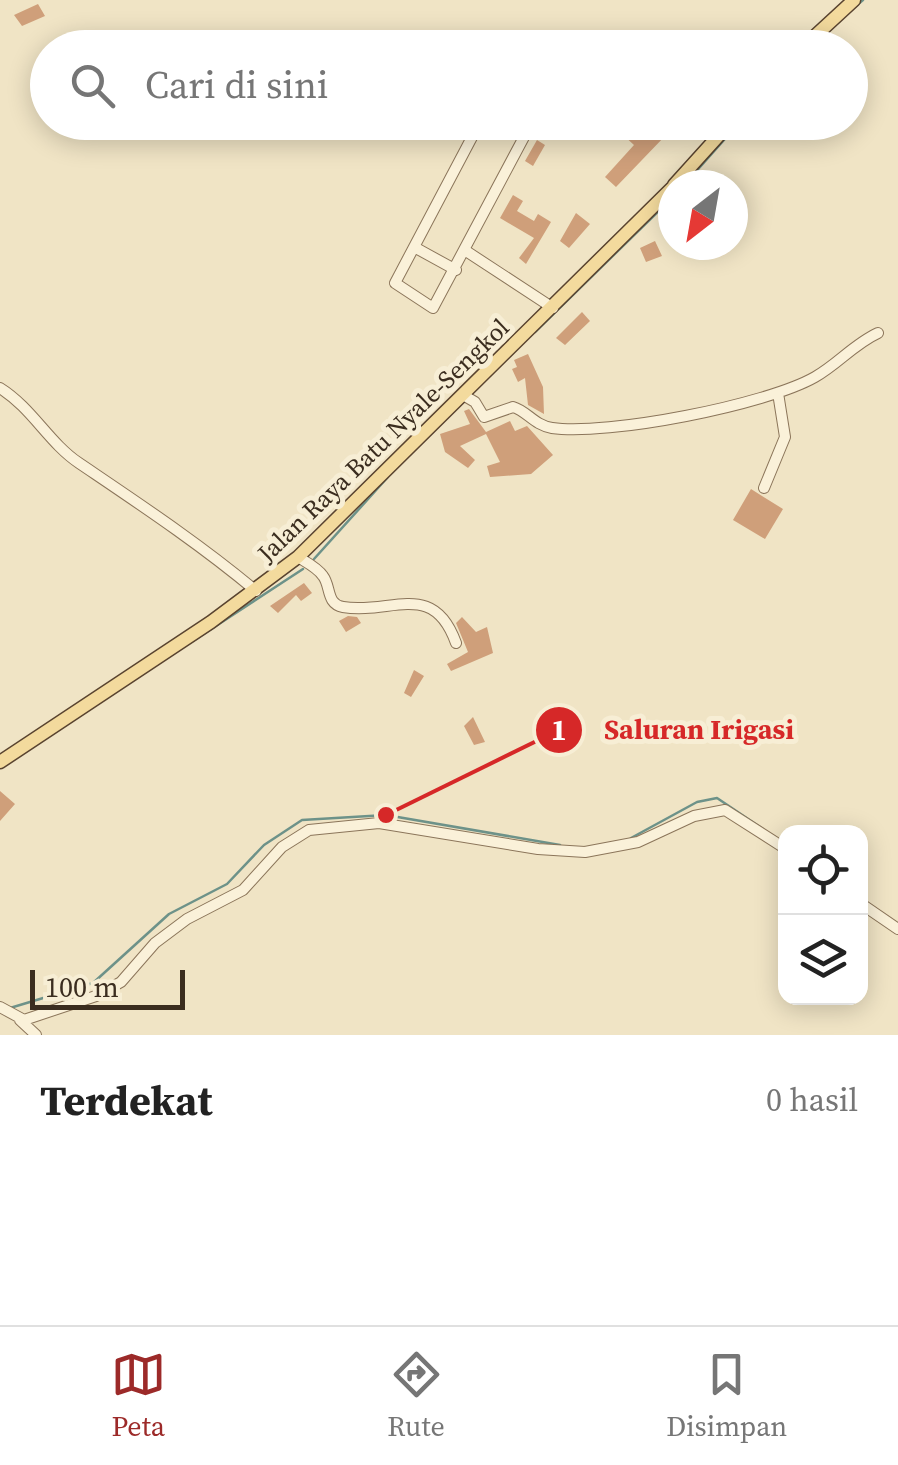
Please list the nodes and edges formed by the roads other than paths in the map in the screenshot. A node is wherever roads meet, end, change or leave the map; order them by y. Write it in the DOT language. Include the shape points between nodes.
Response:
graph roads {
  1 [pos="854,0"];
  2 [pos="822,30"];
  3 [pos="470,140"];
  4 [pos="523,140"];
  5 [pos="716,140"];
  6 [pos="688,170"];
  7 [pos="658,202"];
  8 [pos="414,247"];
  9 [pos="466,251"];
  10 [pos="456,270"];
  11 [pos="553,308"];
  12 [pos="878,333"];
  13 [pos="0,388"];
  14 [pos="778,393"];
  15 [pos="463,395"];
  16 [pos="764,488"];
  17 [pos="298,557"];
  18 [pos="256,591"];
  19 [pos="456,643"];
  20 [pos="0,762"];
  21 [pos="778,844"];
  22 [pos="868,908"];
  23 [pos="898,929"];
  24 [pos="0,1007"];
  25 [pos="20,1019"];
  26 [pos="36,1035"];
  1 -- 2 [label="main road"];
  3 -- 8 [label="street"];
  4 -- 9 [label="street"];
  5 -- 6 [label="main road, Jalan Raya Batu Nyale-Sengkol"];
  7 -- 11 [label="main road, Jalan Raya Batu Nyale-Sengkol"];
  8 -- 10 [label="street"];
  8 -- 10 [label="street" via="395,286 431,307"];
  9 -- 10 [label="street"];
  9 -- 11 [label="street"];
  11 -- 15 [label="main road, Jalan Raya Batu Nyale-Sengkol"];
  12 -- 14 [label="street" via="819,375"];
  13 -- 18 [label="street" via="75,460"];
  14 -- 15 [label="street" via="620,428 562,429 531,421 517,407 484,417"];
  14 -- 16 [label="street" via="785,437"];
  15 -- 17 [label="main road, Jalan Raya Batu Nyale-Sengkol"];
  17 -- 18 [label="main road, Jalan Raya Batu Nyale-Sengkol"];
  17 -- 19 [label="street" via="322,573 336,604 381,609 420,603 439,614"];
  18 -- 20 [label="main road, Jalan Raya Batu Nyale-Sengkol"];
  21 -- 25 [label="street" via="725,810 694,816 638,842 585,852 379,823 318,827 282,847 236,895 154,943 112,987"];
  22 -- 23 [label="street"];
  24 -- 25 [label="street"];
  25 -- 26 [label="street"];
}
